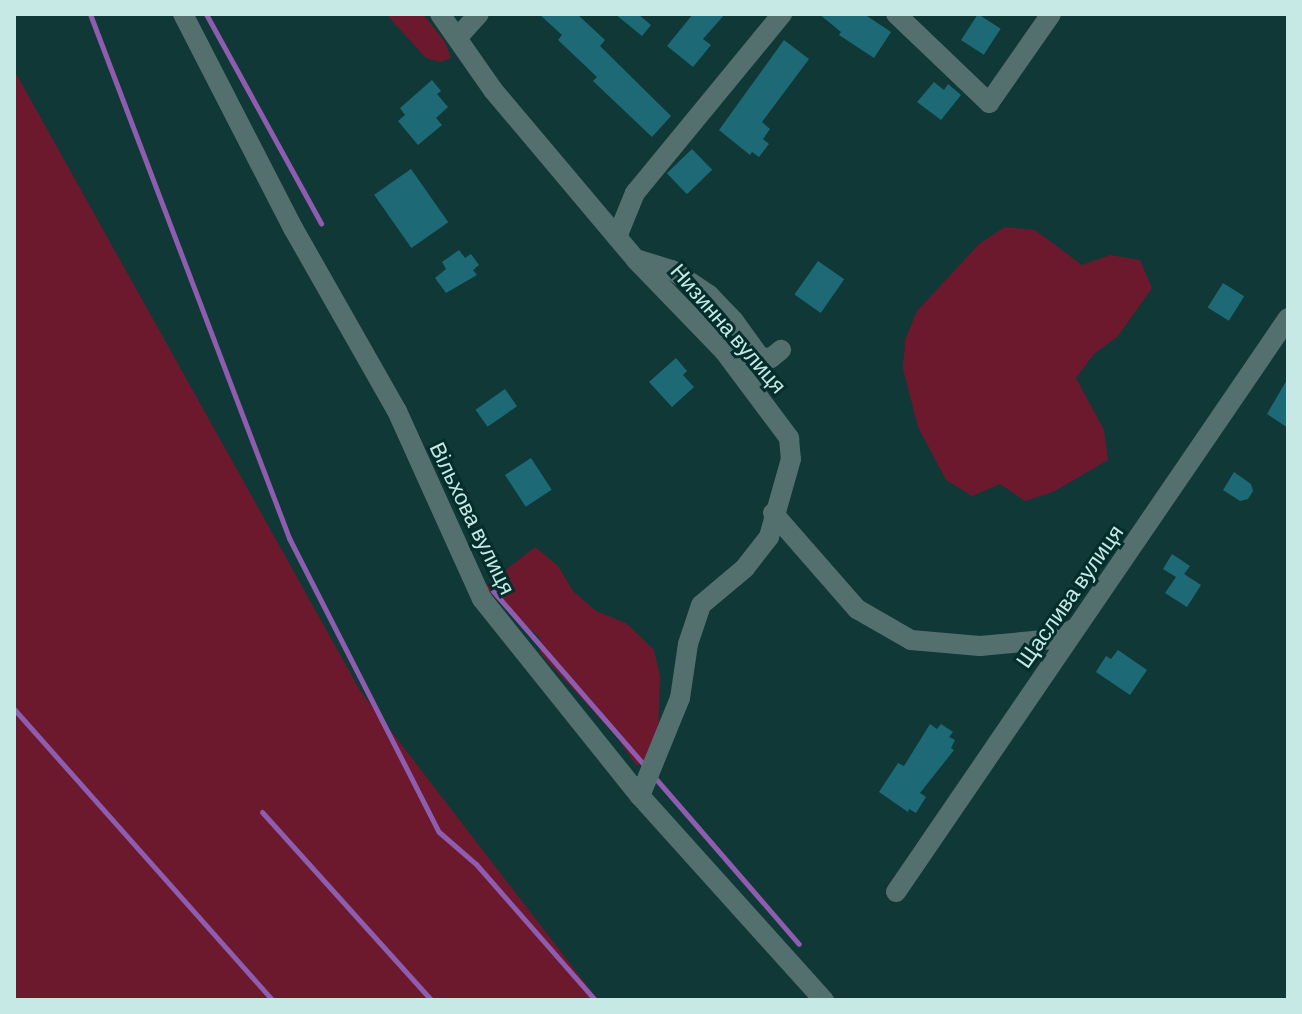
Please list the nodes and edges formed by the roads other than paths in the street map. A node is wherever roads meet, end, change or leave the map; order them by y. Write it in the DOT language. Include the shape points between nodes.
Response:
graph roads {
  1 [pos="183,14"];
  2 [pos="440,14"];
  3 [pos="479,14"];
  4 [pos="782,14"];
  5 [pos="896,14"];
  6 [pos="1051,14"];
  7 [pos="458,37"];
  8 [pos="617,237"];
  9 [pos="636,260"];
  10 [pos="1286,323"];
  11 [pos="781,350"];
  12 [pos="773,513"];
  13 [pos="1077,627"];
  14 [pos="640,796"];
  15 [pos="896,892"];
  16 [pos="824,1000"];
  1 -- 14 [label="street, Вільхова вулиця" via="293,228 397,411 482,599"];
  2 -- 7 [label="street, Низинна вулиця"];
  3 -- 7 [label="street"];
  4 -- 8 [label="street" via="635,193"];
  5 -- 6 [label="street" via="989,103"];
  7 -- 8 [label="street, Низинна вулиця" via="493,90"];
  8 -- 9 [label="street, Низинна вулиця"];
  9 -- 11 [label="street" via="692,282 723,308 760,357 771,358"];
  9 -- 12 [label="street, Низинна вулиця" via="724,351 789,438 791,459"];
  10 -- 13 [label="street, Щаслива вулиця"];
  12 -- 13 [label="street" via="857,609 911,640 980,646 1055,639"];
  12 -- 14 [label="street, Низинна вулиця" via="769,537 745,568 701,605 688,644 680,698"];
  13 -- 15 [label="street, Щаслива вулиця"];
  14 -- 16 [label="street, Вільхова вулиця"];
}
